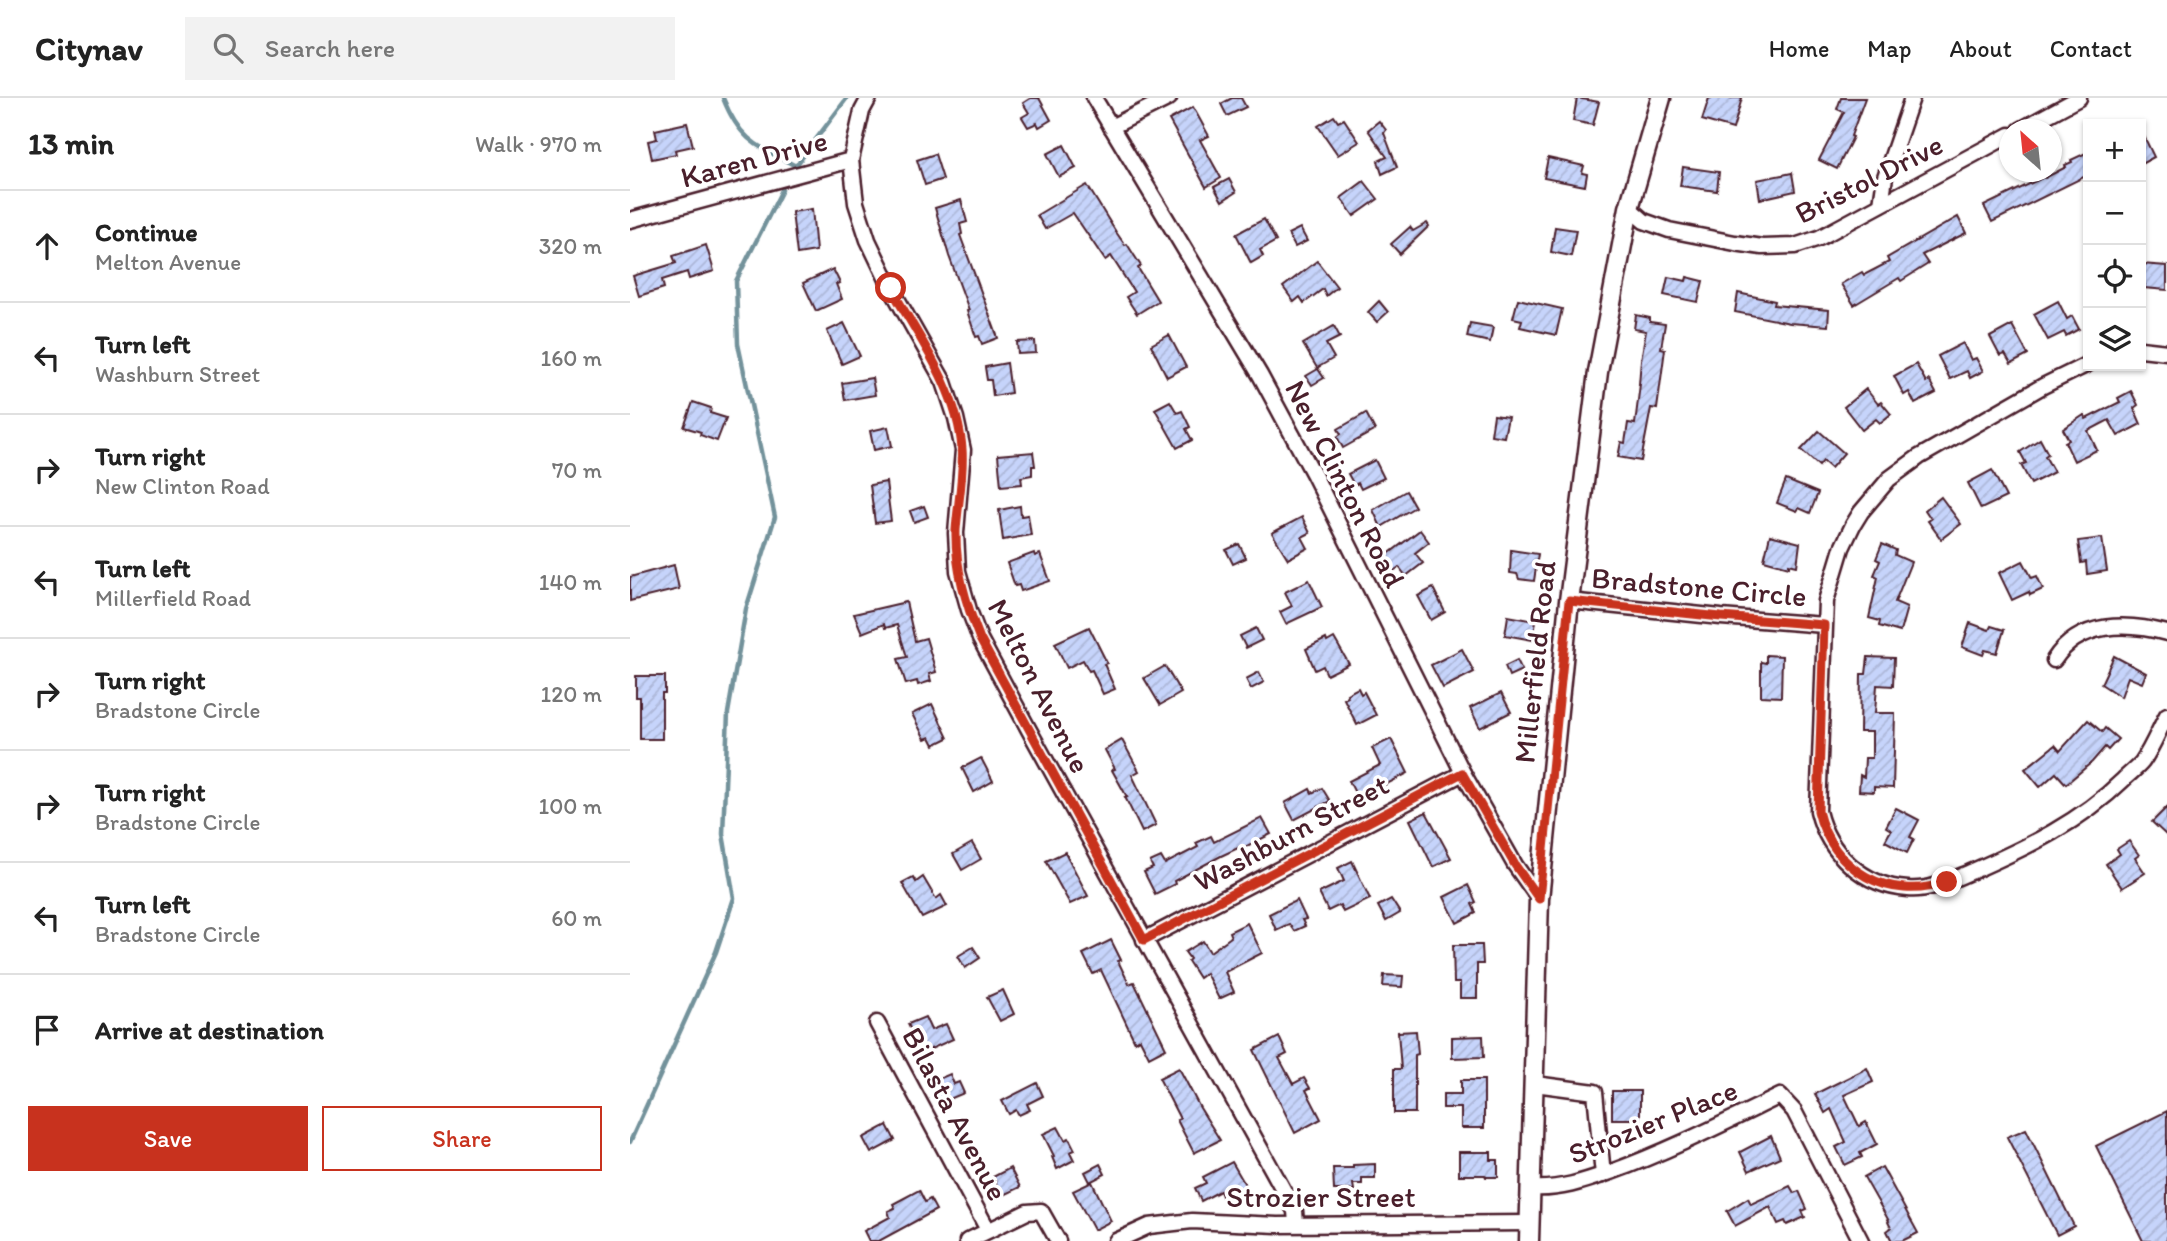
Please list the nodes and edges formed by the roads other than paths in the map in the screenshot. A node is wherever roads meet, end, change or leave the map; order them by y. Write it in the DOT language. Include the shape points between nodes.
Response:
graph roads {
  1 [pos="869,98"];
  2 [pos="1094,98"];
  3 [pos="1168,98"];
  4 [pos="1661,98"];
  5 [pos="1912,98"];
  6 [pos="2079,98"];
  7 [pos="2040,119"];
  8 [pos="1111,127"];
  9 [pos="1999,141"];
  10 [pos="851,160"];
  11 [pos="1881,204"];
  12 [pos="1629,208"];
  13 [pos="630,220"];
  14 [pos="2146,350"];
  15 [pos="2167,352"];
  16 [pos="2083,366"];
  17 [pos="1569,601"];
  18 [pos="1824,625"];
  19 [pos="2167,633"];
  20 [pos="2054,660"];
  21 [pos="2167,715"];
  22 [pos="1462,773"];
  23 [pos="1539,899"];
  24 [pos="1144,940"];
  25 [pos="877,1023"];
  26 [pos="1535,1084"];
  27 [pos="1603,1175"];
  28 [pos="1532,1188"];
  29 [pos="1296,1223"];
  30 [pos="988,1230"];
  31 [pos="1529,1232"];
  32 [pos="967,1241"];
  33 [pos="1058,1241"];
  34 [pos="1116,1241"];
  35 [pos="1861,1241"];
  1 -- 10 [label="street, Melton Avenue"];
  2 -- 8 [label="street, New Clinton Road"];
  3 -- 8 [label="street"];
  4 -- 12 [label="main road, Millerfield Road"];
  5 -- 11 [label="street" via="1885,177"];
  6 -- 7 [label="street"];
  8 -- 22 [label="street, New Clinton Road" via="1260,375"];
  9 -- 11 [label="street, Bristol Drive"];
  10 -- 13 [label="street, Karen Drive"];
  10 -- 24 [label="street, Melton Avenue" via="856,202 868,240 944,382 956,418 962,450 958,571 969,610 986,650"];
  11 -- 12 [label="street, Bristol Drive" via="1819,238 1795,246 1762,247 1669,230 1644,221"];
  12 -- 17 [label="main road, Millerfield Road" via="1598,372"];
  14 -- 15 [label="street"];
  16 -- 18 [label="street, Bradstone Circle" via="1919,457 1889,479 1861,512 1842,548 1826,601"];
  17 -- 18 [label="street, Bradstone Circle"];
  17 -- 23 [label="main road, Millerfield Road"];
  18 -- 21 [label="street, Bradstone Circle" via="1818,811 1834,848 1856,871 1881,884 1932,887 2030,846 2102,800 2142,762"];
  19 -- 20 [label="street" via="2120,626 2098,628 2078,635"];
  22 -- 23 [label="street, New Clinton Road"];
  22 -- 24 [label="street, Washburn Street"];
  23 -- 26 [label="main road, Millerfield Road"];
  24 -- 29 [label="street, Melton Avenue" via="1295,1211"];
  25 -- 30 [label="street, Bilasta Avenue"];
  26 -- 27 [label="street" via="1595,1093"];
  26 -- 28 [label="main road, Millerfield Road"];
  27 -- 28 [label="street, Strozier Place" via="1550,1189"];
  27 -- 35 [label="street, Strozier Place" via="1648,1159 1780,1097 1794,1111"];
  28 -- 31 [label="main road, Millerfield Road"];
  29 -- 31 [label="street, Strozier Street"];
  29 -- 34 [label="street, Strozier Street" via="1170,1223 1149,1226"];
  30 -- 32 [label="street"];
  30 -- 33 [label="street" via="1027,1212 1041,1211"];
}
